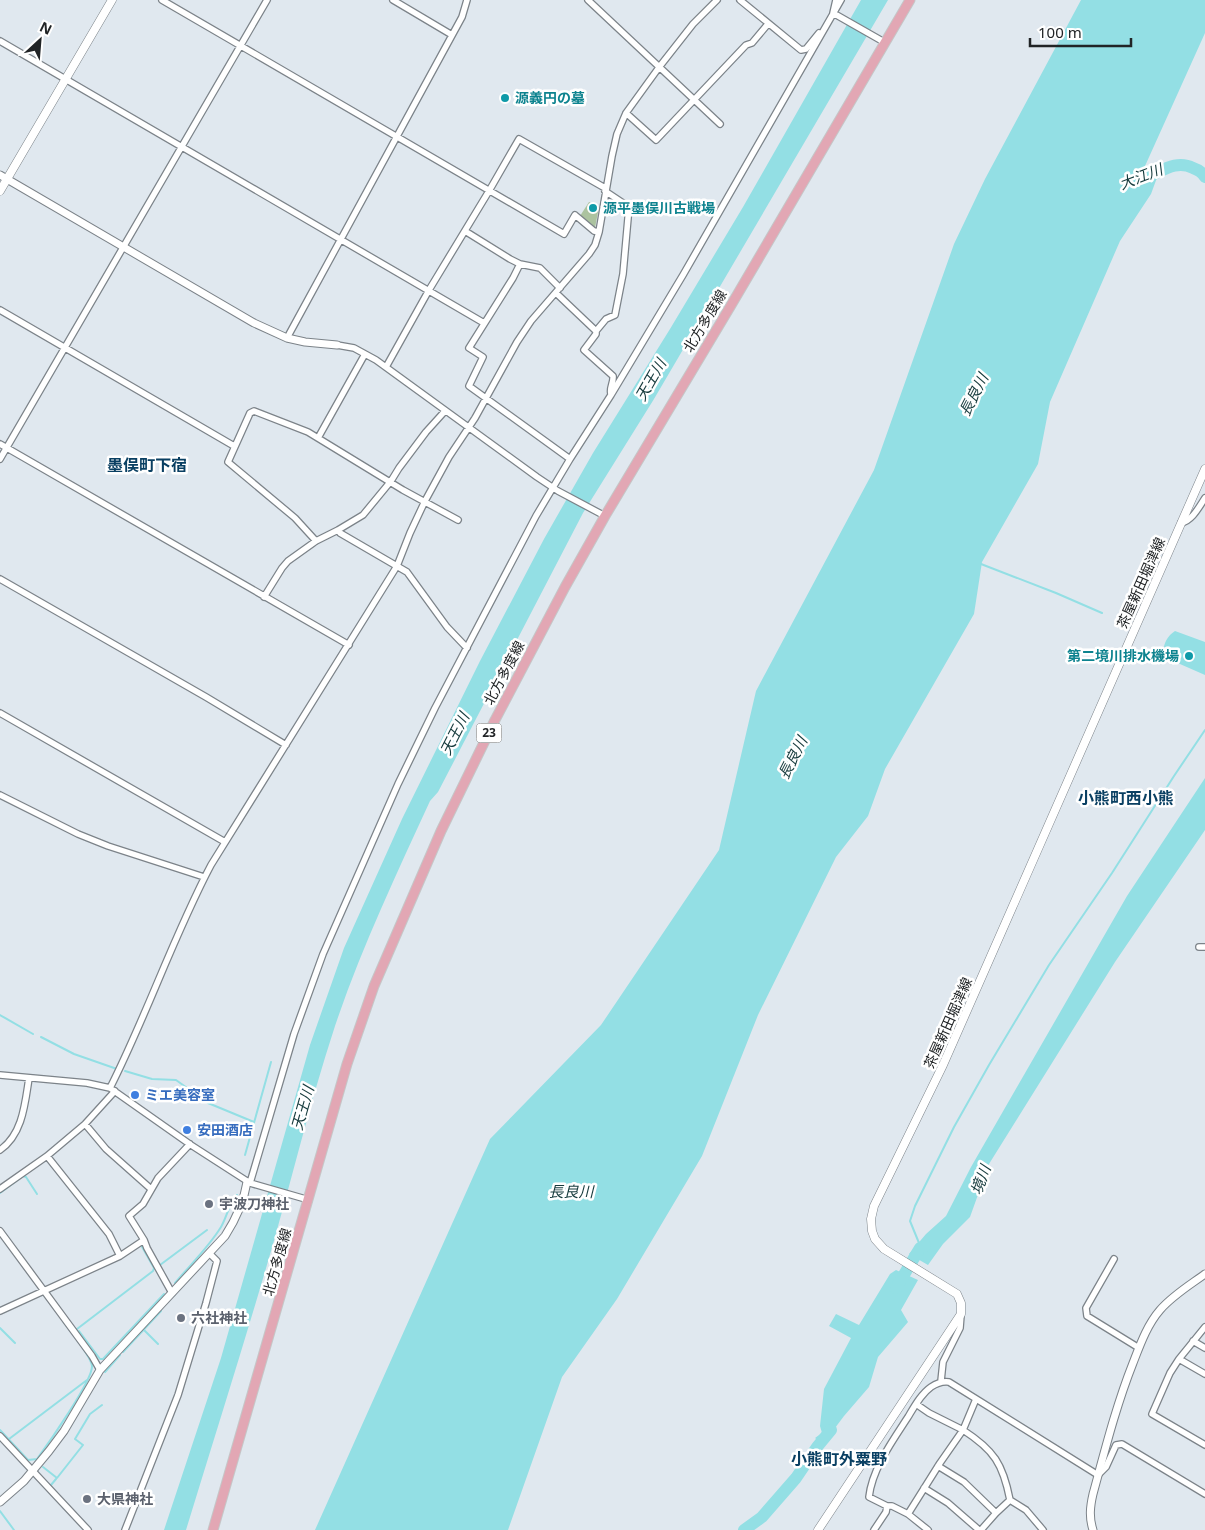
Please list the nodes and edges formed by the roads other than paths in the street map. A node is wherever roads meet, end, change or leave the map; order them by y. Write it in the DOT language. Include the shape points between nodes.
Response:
graph roads {
  1 [pos="112,0"];
  2 [pos="162,0"];
  3 [pos="267,0"];
  4 [pos="394,0"];
  5 [pos="467,0"];
  6 [pos="588,0"];
  7 [pos="716,0"];
  8 [pos="740,0"];
  9 [pos="836,0"];
  10 [pos="841,0"];
  11 [pos="910,0"];
  12 [pos="833,13"];
  13 [pos="768,24"];
  14 [pos="826,26"];
  15 [pos="452,35"];
  16 [pos="0,41"];
  17 [pos="881,41"];
  18 [pos="240,46"];
  19 [pos="660,66"];
  20 [pos="66,79"];
  21 [pos="694,99"];
  22 [pos="626,113"];
  23 [pos="720,124"];
  24 [pos="396,137"];
  25 [pos="182,146"];
  26 [pos="4,177"];
  27 [pos="605,189"];
  28 [pos="0,191"];
  29 [pos="489,191"];
  30 [pos="465,231"];
  31 [pos="599,232"];
  32 [pos="340,239"];
  33 [pos="122,246"];
  34 [pos="520,264"];
  35 [pos="429,290"];
  36 [pos="558,291"];
  37 [pos="0,310"];
  38 [pos="484,323"];
  39 [pos="596,331"];
  40 [pos="287,338"];
  41 [pos="337,345"];
  42 [pos="65,348"];
  43 [pos="365,354"];
  44 [pos="386,367"];
  45 [pos="611,395"];
  46 [pos="487,397"];
  47 [pos="445,411"];
  48 [pos="469,427"];
  49 [pos="318,438"];
  50 [pos="0,444"];
  51 [pos="234,446"];
  52 [pos="6,448"];
  53 [pos="0,458"];
  54 [pos="570,458"];
  55 [pos="1205,469"];
  56 [pos="391,482"];
  57 [pos="555,489"];
  58 [pos="1205,498"];
  59 [pos="425,501"];
  60 [pos="601,514"];
  61 [pos="458,520"];
  62 [pos="1181,524"];
  63 [pos="338,530"];
  64 [pos="316,541"];
  65 [pos="397,566"];
  66 [pos="0,579"];
  67 [pos="264,597"];
  68 [pos="348,645"];
  69 [pos="467,648"];
  70 [pos="0,713"];
  71 [pos="286,745"];
  72 [pos="0,795"];
  73 [pos="225,842"];
  74 [pos="204,877"];
  75 [pos="0,1075"];
  76 [pos="29,1078"];
  77 [pos="113,1090"];
  78 [pos="85,1124"];
  79 [pos="190,1144"];
  80 [pos="0,1150"];
  81 [pos="47,1156"];
  82 [pos="248,1182"];
  83 [pos="0,1189"];
  84 [pos="152,1189"];
  85 [pos="309,1200"];
  86 [pos="0,1230"];
  87 [pos="144,1240"];
  88 [pos="209,1253"];
  89 [pos="120,1256"];
  90 [pos="1114,1260"];
  91 [pos="1205,1274"];
  92 [pos="45,1290"];
  93 [pos="172,1293"];
  94 [pos="0,1311"];
  95 [pos="961,1314"];
  96 [pos="1205,1328"];
  97 [pos="1193,1341"];
  98 [pos="1138,1348"];
  99 [pos="1205,1348"];
  100 [pos="1179,1359"];
  101 [pos="100,1370"];
  102 [pos="1205,1374"];
  103 [pos="941,1382"];
  104 [pos="976,1399"];
  105 [pos="916,1404"];
  106 [pos="963,1430"];
  107 [pos="0,1436"];
  108 [pos="1205,1445"];
  109 [pos="938,1466"];
  110 [pos="33,1470"];
  111 [pos="1098,1475"];
  112 [pos="924,1488"];
  113 [pos="1205,1494"];
  114 [pos="1010,1500"];
  115 [pos="0,1502"];
  116 [pos="887,1506"];
  117 [pos="996,1513"];
  118 [pos="908,1514"];
  119 [pos="88,1530"];
  120 [pos="125,1530"];
  121 [pos="213,1530"];
  122 [pos="818,1530"];
  123 [pos="874,1530"];
  124 [pos="928,1530"];
  125 [pos="980,1530"];
  126 [pos="1043,1530"];
  127 [pos="1093,1530"];
  1 -- 20 [label="main road"];
  2 -- 18 [label="street"];
  3 -- 18 [label="street"];
  4 -- 15 [label="street"];
  5 -- 15 [label="street"];
  6 -- 19 [label="street"];
  7 -- 19 [label="street"];
  8 -- 13 [label="street"];
  9 -- 12 [label="street"];
  10 -- 12 [label="street"];
  11 -- 17 [label="main road, 北方多度線 / 23"];
  12 -- 14 [label="street"];
  12 -- 17 [label="street"];
  13 -- 14 [label="street" via="801,50 806,50"];
  13 -- 21 [label="street"];
  14 -- 45 [label="street"];
  15 -- 24 [label="street"];
  16 -- 20 [label="street"];
  17 -- 60 [label="main road, 北方多度線 / 23" via="730,307"];
  18 -- 24 [label="street"];
  18 -- 25 [label="street"];
  19 -- 21 [label="street"];
  19 -- 22 [label="street"];
  20 -- 25 [label="street"];
  20 -- 26 [label="main road"];
  21 -- 22 [label="street" via="656,140"];
  21 -- 23 [label="street"];
  22 -- 27 [label="street" via="614,145"];
  24 -- 29 [label="street"];
  24 -- 32 [label="street"];
  25 -- 32 [label="street"];
  25 -- 33 [label="street"];
  26 -- 28 [label="main road"];
  26 -- 33 [label="street"];
  27 -- 29 [label="street" via="519,139"];
  27 -- 31 [label="street"];
  27 -- 39 [label="street" via="629,207 623,274 615,315 606,319"];
  29 -- 30 [label="street"];
  29 -- 31 [label="street" via="564,234 575,215"];
  30 -- 34 [label="street"];
  30 -- 35 [label="street"];
  31 -- 36 [label="street" via="592,251"];
  32 -- 35 [label="street"];
  32 -- 40 [label="street"];
  33 -- 40 [label="street" via="254,323"];
  33 -- 42 [label="street"];
  34 -- 36 [label="street" via="540,268"];
  34 -- 38 [label="street"];
  35 -- 38 [label="street"];
  35 -- 44 [label="street"];
  36 -- 39 [label="street"];
  36 -- 46 [label="street" via="516,342"];
  37 -- 42 [label="street"];
  38 -- 46 [label="street" via="469,348 483,357 469,386"];
  39 -- 45 [label="street" via="584,350 613,376"];
  40 -- 41 [label="street"];
  41 -- 43 [label="street"];
  42 -- 51 [label="street"];
  42 -- 52 [label="street"];
  43 -- 44 [label="street"];
  43 -- 49 [label="street"];
  44 -- 47 [label="street"];
  45 -- 54 [label="street"];
  46 -- 48 [label="street"];
  46 -- 54 [label="street"];
  47 -- 48 [label="street"];
  47 -- 56 [label="street" via="398,468"];
  48 -- 57 [label="street"];
  48 -- 59 [label="street"];
  49 -- 51 [label="street" via="254,411"];
  49 -- 56 [label="street"];
  50 -- 52 [label="street"];
  51 -- 64 [label="street" via="228,462 231,466 295,518"];
  52 -- 53 [label="street"];
  52 -- 67 [label="street"];
  54 -- 57 [label="street"];
  55 -- 62 [label="main road, 茶屋新田堀津線"];
  56 -- 59 [label="street"];
  56 -- 63 [label="street" via="363,514"];
  57 -- 60 [label="street"];
  57 -- 69 [label="street" via="498,586"];
  58 -- 62 [label="street"];
  59 -- 61 [label="street"];
  59 -- 65 [label="street"];
  60 -- 85 [label="main road, 北方多度線 / 23" via="495,720 434,848 368,1004 347,1064"];
  62 -- 95 [label="main road, 茶屋新田堀津線" via="944,1065 874,1206 871,1219 875,1239 884,1249 957,1294"];
  63 -- 64 [label="street"];
  63 -- 65 [label="street"];
  64 -- 67 [label="street" via="282,568"];
  65 -- 68 [label="street"];
  65 -- 69 [label="street" via="407,572 447,627"];
  66 -- 71 [label="street"];
  67 -- 68 [label="street"];
  68 -- 71 [label="street"];
  69 -- 82 [label="street" via="402,775 323,954 294,1034"];
  70 -- 73 [label="street"];
  71 -- 73 [label="street"];
  72 -- 74 [label="street" via="78,834"];
  73 -- 74 [label="street"];
  74 -- 77 [label="street"];
  75 -- 76 [label="street"];
  76 -- 77 [label="street" via="87,1083"];
  76 -- 80 [label="street" via="17,1128 12,1140"];
  77 -- 78 [label="street"];
  77 -- 79 [label="street"];
  78 -- 81 [label="street"];
  78 -- 84 [label="street" via="106,1149"];
  79 -- 82 [label="street"];
  79 -- 84 [label="street" via="158,1178"];
  81 -- 83 [label="street"];
  81 -- 89 [label="street" via="109,1234"];
  82 -- 85 [label="street"];
  82 -- 88 [label="street" via="232,1225"];
  84 -- 87 [label="street" via="143,1204 129,1216"];
  85 -- 121 [label="main road, 北方多度線 / 23"];
  86 -- 92 [label="street"];
  87 -- 89 [label="street"];
  87 -- 93 [label="street"];
  88 -- 93 [label="street"];
  88 -- 120 [label="street" via="217,1261 206,1303 178,1395"];
  89 -- 92 [label="street"];
  90 -- 98 [label="street" via="1086,1308 1086,1316"];
  91 -- 98 [label="street" via="1161,1309"];
  92 -- 94 [label="street"];
  92 -- 101 [label="street"];
  93 -- 101 [label="street"];
  95 -- 103 [label="street" via="960,1328 943,1362"];
  95 -- 122 [label="main road"];
  96 -- 97 [label="street"];
  97 -- 99 [label="street"];
  97 -- 100 [label="street"];
  98 -- 111 [label="street"];
  100 -- 102 [label="street"];
  100 -- 108 [label="street" via="1152,1414"];
  101 -- 110 [label="street" via="64,1430"];
  103 -- 104 [label="street" via="949,1382"];
  103 -- 105 [label="street" via="930,1388"];
  104 -- 106 [label="street"];
  104 -- 111 [label="street"];
  105 -- 106 [label="street"];
  105 -- 116 [label="street" via="884,1455 870,1490 869,1497"];
  106 -- 109 [label="street"];
  106 -- 114 [label="street" via="994,1455 1006,1480"];
  107 -- 110 [label="street"];
  109 -- 112 [label="street"];
  109 -- 117 [label="street" via="964,1482"];
  110 -- 115 [label="street"];
  110 -- 119 [label="street"];
  111 -- 113 [label="street" via="1106,1468 1116,1445 1122,1444"];
  111 -- 127 [label="street" via="1090,1509"];
  112 -- 118 [label="street"];
  112 -- 125 [label="street"];
  114 -- 117 [label="street"];
  114 -- 126 [label="street" via="1026,1510"];
  116 -- 118 [label="street"];
  116 -- 123 [label="street"];
  117 -- 125 [label="street"];
  118 -- 124 [label="street"];
}
